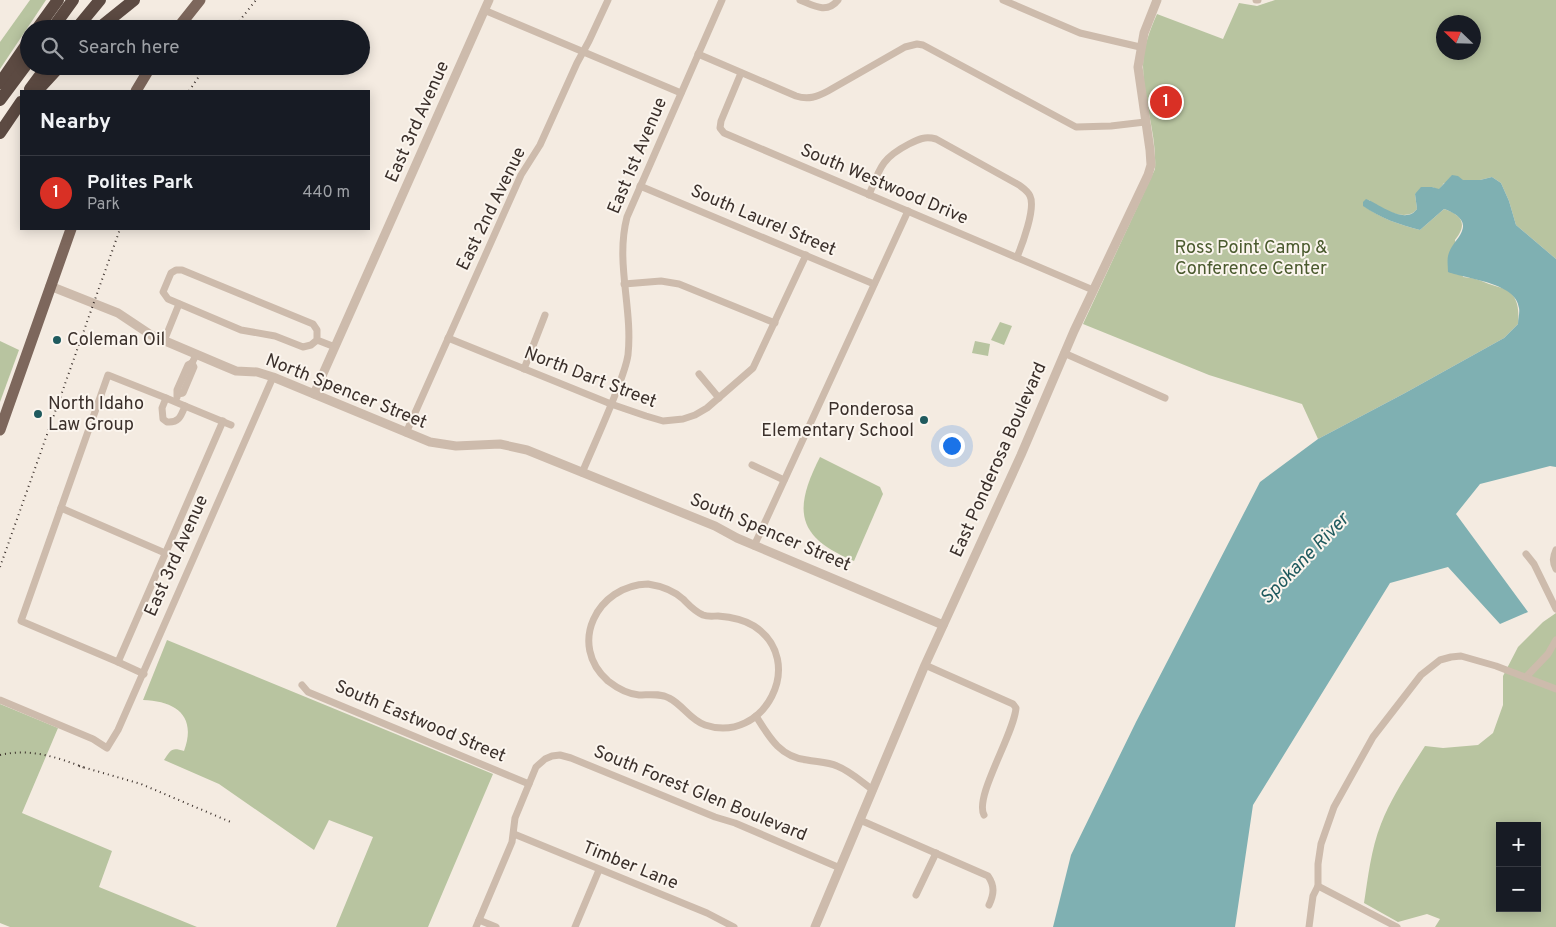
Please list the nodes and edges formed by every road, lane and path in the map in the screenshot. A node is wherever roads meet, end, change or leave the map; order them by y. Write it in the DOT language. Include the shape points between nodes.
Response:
graph roads {
  1 [pos="58,0"];
  2 [pos="73,0"];
  3 [pos="100,0"];
  4 [pos="134,0"];
  5 [pos="200,0"];
  6 [pos="489,0"];
  7 [pos="608,0"];
  8 [pos="722,0"];
  9 [pos="800,0"];
  10 [pos="838,0"];
  11 [pos="1003,0"];
  12 [pos="1157,0"];
  13 [pos="484,10"];
  14 [pos="44,20"];
  15 [pos="59,20"];
  16 [pos="83,20"];
  17 [pos="109,20"];
  18 [pos="184,20"];
  19 [pos="1140,47"];
  20 [pos="583,52"];
  21 [pos="20,54"];
  22 [pos="698,54"];
  23 [pos="20,73"];
  24 [pos="741,73"];
  25 [pos="40,75"];
  26 [pos="52,75"];
  27 [pos="146,75"];
  28 [pos="0,83"];
  29 [pos="30,90"];
  30 [pos="38,90"];
  31 [pos="137,90"];
  32 [pos="681,93"];
  33 [pos="0,100"];
  34 [pos="20,104"];
  35 [pos="20,111"];
  36 [pos="1145,122"];
  37 [pos="0,134"];
  38 [pos="640,186"];
  39 [pos="869,195"];
  40 [pos="908,211"];
  41 [pos="71,230"];
  42 [pos="806,255"];
  43 [pos="1017,257"];
  44 [pos="624,284"];
  45 [pos="874,284"];
  46 [pos="50,286"];
  47 [pos="1093,290"];
  48 [pos="179,304"];
  49 [pos="545,315"];
  50 [pos="775,324"];
  51 [pos="448,338"];
  52 [pos="317,340"];
  53 [pos="164,341"];
  54 [pos="335,348"];
  55 [pos="1064,353"];
  56 [pos="194,359"];
  57 [pos="524,369"];
  58 [pos="698,374"];
  59 [pos="272,377"];
  60 [pos="314,394"];
  61 [pos="166,398"];
  62 [pos="719,398"];
  63 [pos="1165,398"];
  64 [pos="175,402"];
  65 [pos="611,404"];
  66 [pos="185,406"];
  67 [pos="222,422"];
  68 [pos="231,425"];
  69 [pos="0,430"];
  70 [pos="406,433"];
  71 [pos="752,465"];
  72 [pos="582,473"];
  73 [pos="784,480"];
  74 [pos="61,508"];
  75 [pos="754,546"];
  76 [pos="1556,550"];
  77 [pos="165,553"];
  78 [pos="1526,554"];
  79 [pos="1556,569"];
  80 [pos="1556,609"];
  81 [pos="943,625"];
  82 [pos="1556,640"];
  83 [pos="118,662"];
  84 [pos="925,665"];
  85 [pos="144,674"];
  86 [pos="1526,677"];
  87 [pos="302,685"];
  88 [pos="1556,689"];
  89 [pos="0,700"];
  90 [pos="756,716"];
  91 [pos="529,784"];
  92 [pos="873,790"];
  93 [pos="984,815"];
  94 [pos="860,820"];
  95 [pos="514,834"];
  96 [pos="936,853"];
  97 [pos="840,868"];
  98 [pos="599,870"];
  99 [pos="1318,886"];
  100 [pos="916,895"];
  101 [pos="989,905"];
  102 [pos="477,923"];
  103 [pos="496,927"];
  104 [pos="575,927"];
  105 [pos="734,927"];
  106 [pos="815,927"];
  107 [pos="1309,927"];
  108 [pos="1397,927"];
  1 -- 14 [label="highway"];
  2 -- 15 [label="highway"];
  3 -- 16 [label="highway"];
  4 -- 17 [label="highway"];
  5 -- 18 [label="main road"];
  6 -- 13 [label="street, East 3rd Avenue"];
  7 -- 20 [label="street, East 2nd Avenue"];
  8 -- 22 [label="street, East 1st Avenue"];
  9 -- 10 [label="street" via="826,8"];
  11 -- 19 [label="street" via="1080,33"];
  12 -- 19 [label="street, East Ponderosa Boulevard"];
  13 -- 20 [label="street"];
  13 -- 54 [label="street, East 3rd Avenue"];
  19 -- 36 [label="street, East Ponderosa Boulevard" via="1138,67"];
  20 -- 32 [label="street"];
  20 -- 51 [label="street, East 2nd Avenue" via="540,144 521,175"];
  21 -- 28 [label="highway"];
  22 -- 24 [label="street"];
  22 -- 32 [label="street, East 1st Avenue"];
  23 -- 33 [label="highway"];
  24 -- 36 [label="street" via="807,99 905,47 917,44 1076,127"];
  24 -- 39 [label="street, South Westwood Drive" via="721,121 720,128 724,133"];
  25 -- 29 [label="highway"];
  26 -- 30 [label="highway"];
  27 -- 31 [label="main road"];
  32 -- 38 [label="street, East 1st Avenue"];
  34 -- 37 [label="highway"];
  35 -- 37 [label="highway"];
  36 -- 47 [label="street, East Ponderosa Boulevard" via="1151,165 1148,175"];
  38 -- 42 [label="street, South Laurel Street"];
  38 -- 44 [label="street, East 1st Avenue" via="624,232"];
  39 -- 40 [label="street, South Westwood Drive"];
  39 -- 43 [label="street" via="888,156 919,139 936,138 1019,185 1030,195 1031,210"];
  40 -- 43 [label="street, South Westwood Drive"];
  40 -- 45 [label="street"];
  41 -- 46 [label="main road"];
  42 -- 45 [label="street, South Laurel Street"];
  42 -- 50 [label="street, North Dart Street"];
  43 -- 47 [label="street, South Westwood Drive"];
  44 -- 50 [label="street" via="661,281 679,284"];
  44 -- 65 [label="street, East 1st Avenue" via="628,357"];
  45 -- 73 [label="street"];
  46 -- 53 [label="street, North Spencer Street" via="118,313"];
  46 -- 69 [label="main road"];
  47 -- 55 [label="street, East Ponderosa Boulevard"];
  48 -- 52 [label="street" via="241,330 276,336 303,347"];
  48 -- 52 [label="street" via="168,299 163,292 171,273 179,270 313,324"];
  48 -- 53 [label="street"];
  49 -- 57 [label="street"];
  50 -- 62 [label="street, North Dart Street" via="753,368"];
  51 -- 57 [label="street, North Dart Street"];
  51 -- 70 [label="street, East 2nd Avenue"];
  52 -- 54 [label="street"];
  53 -- 56 [label="street, North Spencer Street"];
  54 -- 60 [label="street, East 3rd Avenue"];
  55 -- 63 [label="street"];
  55 -- 81 [label="street, East Ponderosa Boulevard"];
  56 -- 59 [label="street, North Spencer Street"];
  56 -- 64 [label="street" via="188,364"];
  57 -- 65 [label="street, North Dart Street"];
  58 -- 62 [label="street"];
  59 -- 60 [label="street, North Spencer Street"];
  59 -- 85 [label="street, East 3rd Avenue"];
  60 -- 70 [label="street, North Spencer Street"];
  61 -- 64 [label="street"];
  61 -- 66 [label="street" via="161,414 167,422 181,418"];
  61 -- 74 [label="street" via="108,375"];
  62 -- 65 [label="street, North Dart Street" via="695,415 670,421 652,419"];
  64 -- 66 [label="street"];
  65 -- 72 [label="street, East 1st Avenue"];
  66 -- 67 [label="street"];
  67 -- 68 [label="street"];
  67 -- 77 [label="street"];
  70 -- 72 [label="street, North Spencer Street" via="448,446 508,444"];
  71 -- 73 [label="street"];
  72 -- 75 [label="street, South Spencer Street"];
  73 -- 75 [label="street"];
  74 -- 77 [label="street"];
  74 -- 83 [label="street" via="21,620"];
  75 -- 81 [label="street, South Spencer Street"];
  76 -- 79 [label="street" via="1553,556"];
  77 -- 83 [label="street"];
  78 -- 80 [label="street"];
  81 -- 84 [label="street, East Ponderosa Boulevard"];
  82 -- 86 [label="street" via="1548,654"];
  83 -- 85 [label="street"];
  84 -- 92 [label="street, East Ponderosa Boulevard"];
  84 -- 93 [label="street" via="1016,708 984,795"];
  85 -- 89 [label="street, East 3rd Avenue" via="108,748 94,739"];
  86 -- 88 [label="street"];
  86 -- 99 [label="street" via="1461,656 1440,660 1421,675 1373,737 1334,807 1321,844"];
  87 -- 91 [label="street, South Eastwood Street" via="313,695"];
  90 -- 90 [label="street" via="767,706 773,694 779,669 767,638 754,626 733,617 704,615 672,591 648,584 618,592 600,607 592,624 591,652 597,668 614,685 633,694 665,696 692,718 714,727 740,725"];
  90 -- 92 [label="street" via="772,741 785,752 800,759 838,766"];
  91 -- 95 [label="street" via="515,818"];
  91 -- 97 [label="street, South Forest Glen Boulevard" via="536,767 547,758 560,755 763,834"];
  92 -- 94 [label="street, East Ponderosa Boulevard"];
  94 -- 96 [label="street"];
  94 -- 97 [label="street, East Ponderosa Boulevard"];
  95 -- 98 [label="street, Timber Lane"];
  95 -- 102 [label="street"];
  96 -- 100 [label="street"];
  96 -- 101 [label="street" via="988,876 994,892"];
  97 -- 106 [label="street, East Ponderosa Boulevard"];
  98 -- 104 [label="street"];
  98 -- 105 [label="street, Timber Lane"];
  99 -- 107 [label="street" via="1313,896"];
  99 -- 108 [label="street"];
  102 -- 103 [label="street"];
}
